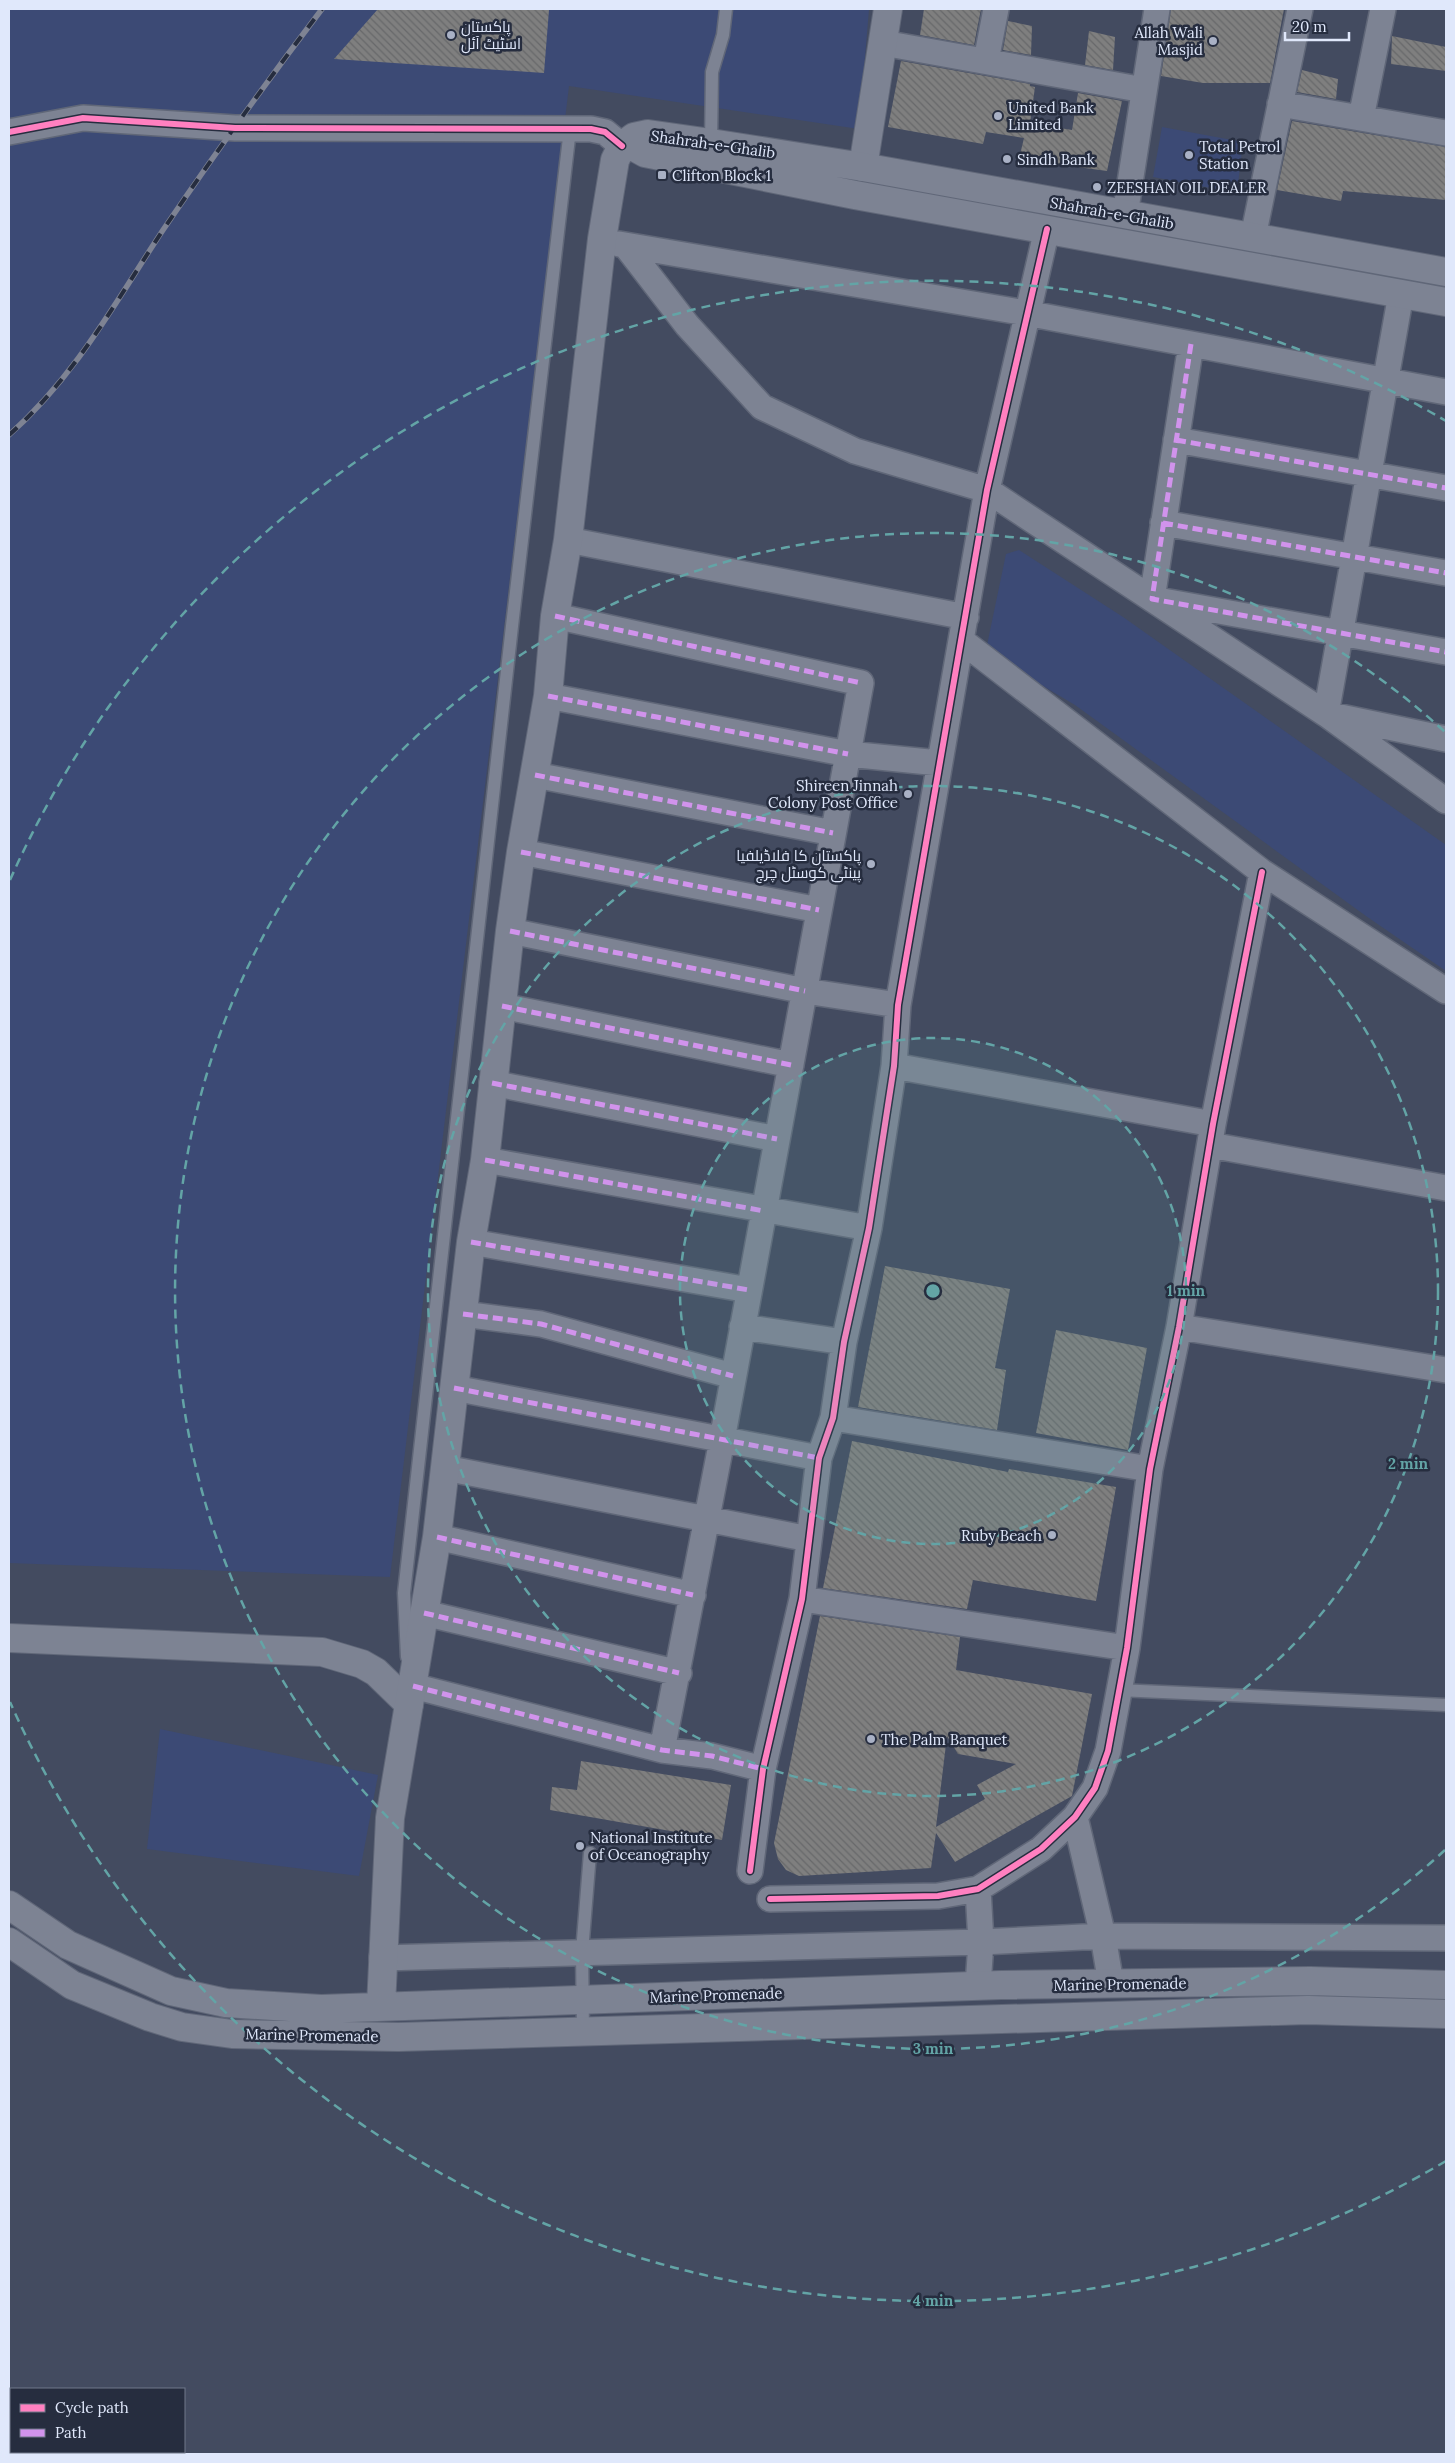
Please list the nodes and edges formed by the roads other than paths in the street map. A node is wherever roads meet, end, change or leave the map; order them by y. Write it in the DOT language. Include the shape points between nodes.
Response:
graph roads {
  1 [pos="726,9"];
  2 [pos="888,9"];
  3 [pos="996,9"];
  4 [pos="1157,9"];
  5 [pos="1300,9"];
  6 [pos="1383,9"];
  7 [pos="883,43"];
  8 [pos="986,61"];
  9 [pos="1144,90"];
  10 [pos="1280,104"];
  11 [pos="1361,118"];
  12 [pos="570,129"];
  13 [pos="1446,130"];
  14 [pos="9,132"];
  15 [pos="624,144"];
  16 [pos="710,155"];
  17 [pos="863,167"];
  18 [pos="1125,215"];
  19 [pos="1047,229"];
  20 [pos="1253,237"];
  21 [pos="614,242"];
  22 [pos="1446,272"];
  23 [pos="1402,294"];
  24 [pos="1446,302"];
  25 [pos="1026,313"];
  26 [pos="1191,344"];
  27 [pos="1386,382"];
  28 [pos="1446,392"];
  29 [pos="1176,440"];
  30 [pos="1370,476"];
  31 [pos="1446,488"];
  32 [pos="987,490"];
  33 [pos="1163,523"];
  34 [pos="568,540"];
  35 [pos="1354,556"];
  36 [pos="1446,573"];
  37 [pos="1152,599"];
  38 [pos="554,616"];
  39 [pos="966,616"];
  40 [pos="1340,633"];
  41 [pos="962,641"];
  42 [pos="1446,652"];
  43 [pos="548,696"];
  44 [pos="1326,714"];
  45 [pos="1446,739"];
  46 [pos="848,754"];
  47 [pos="939,763"];
  48 [pos="535,775"];
  49 [pos="1446,801"];
  50 [pos="833,833"];
  51 [pos="521,852"];
  52 [pos="1262,872"];
  53 [pos="819,910"];
  54 [pos="510,931"];
  55 [pos="804,991"];
  56 [pos="1446,991"];
  57 [pos="502,1006"];
  58 [pos="898,1006"];
  59 [pos="791,1065"];
  60 [pos="894,1066"];
  61 [pos="492,1083"];
  62 [pos="1212,1135"];
  63 [pos="777,1139"];
  64 [pos="485,1160"];
  65 [pos="1446,1188"];
  66 [pos="764,1211"];
  67 [pos="869,1228"];
  68 [pos="471,1242"];
  69 [pos="749,1290"];
  70 [pos="463,1314"];
  71 [pos="742,1326"];
  72 [pos="1179,1327"];
  73 [pos="844,1342"];
  74 [pos="1446,1370"];
  75 [pos="733,1376"];
  76 [pos="454,1388"];
  77 [pos="833,1418"];
  78 [pos="722,1440"];
  79 [pos="818,1458"];
  80 [pos="445,1468"];
  81 [pos="1150,1469"];
  82 [pos="707,1518"];
  83 [pos="437,1538"];
  84 [pos="809,1539"];
  85 [pos="693,1595"];
  86 [pos="802,1599"];
  87 [pos="424,1613"];
  88 [pos="9,1638"];
  89 [pos="1127,1648"];
  90 [pos="679,1673"];
  91 [pos="1118,1690"];
  92 [pos="411,1695"];
  93 [pos="1446,1705"];
  94 [pos="662,1750"];
  95 [pos="763,1769"];
  96 [pos="1075,1817"];
  97 [pos="590,1853"];
  98 [pos="750,1872"];
  99 [pos="978,1889"];
  100 [pos="770,1900"];
  101 [pos="9,1904"];
  102 [pos="1103,1936"];
  103 [pos="1446,1938"];
  104 [pos="9,1942"];
  105 [pos="981,1942"];
  106 [pos="582,1952"];
  107 [pos="382,1958"];
  108 [pos="1111,1984"];
  109 [pos="1446,1985"];
  110 [pos="978,1986"];
  111 [pos="582,2000"];
  112 [pos="381,2006"];
  113 [pos="1446,2014"];
  114 [pos="583,2031"];
  1 -- 16 [label="lane" via="723,35 712,72"];
  2 -- 7 [label="main road"];
  3 -- 8 [label="street"];
  4 -- 9 [label="street"];
  5 -- 10 [label="street"];
  6 -- 11 [label="street"];
  7 -- 8 [label="street"];
  7 -- 17 [label="main road"];
  8 -- 9 [label="street"];
  9 -- 18 [label="street"];
  10 -- 11 [label="street"];
  10 -- 20 [label="street"];
  11 -- 13 [label="street"];
  12 -- 14 [label="street" via="235,128 83,118"];
  12 -- 15 [label="street" via="605,132"];
  12 -- 92 [label="lane" via="404,1593"];
  15 -- 16 [label="main road, Shahrah-e-Ghalib" via="645,153"];
  15 -- 21 [label="main road" via="615,160"];
  16 -- 17 [label="main road, Shahrah-e-Ghalib"];
  16 -- 19 [label="main road, Shahrah-e-Ghalib"];
  17 -- 18 [label="main road, Shahrah-e-Ghalib"];
  18 -- 20 [label="main road, Shahrah-e-Ghalib"];
  19 -- 23 [label="main road, Shahrah-e-Ghalib"];
  19 -- 25 [label="street"];
  20 -- 22 [label="main road, Shahrah-e-Ghalib"];
  21 -- 25 [label="street"];
  21 -- 32 [label="street" via="762,407 855,451"];
  21 -- 34 [label="main road"];
  23 -- 24 [label="main road, Shahrah-e-Ghalib"];
  23 -- 27 [label="street"];
  25 -- 26 [label="street"];
  25 -- 32 [label="street"];
  26 -- 27 [label="street"];
  26 -- 29 [label="street"];
  27 -- 28 [label="street"];
  27 -- 30 [label="street"];
  29 -- 30 [label="street"];
  29 -- 33 [label="street"];
  30 -- 31 [label="street"];
  30 -- 35 [label="street"];
  32 -- 37 [label="street"];
  32 -- 39 [label="street"];
  33 -- 35 [label="street"];
  33 -- 37 [label="street"];
  34 -- 38 [label="main road"];
  34 -- 39 [label="street"];
  35 -- 36 [label="street"];
  35 -- 40 [label="street"];
  37 -- 40 [label="street"];
  37 -- 44 [label="street"];
  38 -- 43 [label="main road"];
  38 -- 46 [label="street" via="861,683"];
  39 -- 41 [label="street"];
  40 -- 42 [label="street"];
  40 -- 44 [label="street"];
  41 -- 47 [label="street"];
  41 -- 52 [label="street"];
  43 -- 46 [label="street"];
  43 -- 48 [label="main road"];
  44 -- 45 [label="street"];
  44 -- 49 [label="street"];
  46 -- 47 [label="street"];
  46 -- 50 [label="street"];
  47 -- 58 [label="street"];
  48 -- 50 [label="street"];
  48 -- 51 [label="main road"];
  50 -- 53 [label="street"];
  51 -- 53 [label="street"];
  51 -- 54 [label="main road"];
  52 -- 56 [label="street"];
  52 -- 62 [label="street"];
  53 -- 55 [label="street"];
  54 -- 55 [label="street"];
  54 -- 57 [label="main road"];
  55 -- 58 [label="street"];
  55 -- 59 [label="street"];
  57 -- 59 [label="street"];
  57 -- 61 [label="main road"];
  58 -- 60 [label="street"];
  59 -- 63 [label="street"];
  60 -- 62 [label="street"];
  60 -- 67 [label="street"];
  61 -- 63 [label="street"];
  61 -- 64 [label="main road"];
  62 -- 65 [label="street"];
  62 -- 72 [label="street"];
  63 -- 66 [label="street"];
  64 -- 66 [label="street"];
  64 -- 68 [label="main road"];
  66 -- 67 [label="street"];
  66 -- 69 [label="street"];
  67 -- 73 [label="street"];
  68 -- 69 [label="street"];
  68 -- 70 [label="main road"];
  69 -- 71 [label="street"];
  70 -- 75 [label="street" via="541,1324"];
  70 -- 76 [label="main road"];
  71 -- 73 [label="street"];
  71 -- 75 [label="street"];
  72 -- 74 [label="street"];
  72 -- 81 [label="street"];
  73 -- 77 [label="street"];
  75 -- 78 [label="street"];
  76 -- 78 [label="street"];
  76 -- 80 [label="main road"];
  77 -- 79 [label="street"];
  77 -- 81 [label="street"];
  78 -- 79 [label="street"];
  78 -- 82 [label="street"];
  79 -- 84 [label="street"];
  80 -- 82 [label="street"];
  80 -- 83 [label="main road"];
  81 -- 89 [label="street"];
  82 -- 84 [label="street"];
  82 -- 85 [label="street"];
  83 -- 85 [label="street"];
  83 -- 87 [label="main road"];
  84 -- 86 [label="street"];
  85 -- 90 [label="street"];
  86 -- 89 [label="street"];
  86 -- 95 [label="street"];
  87 -- 90 [label="street"];
  87 -- 92 [label="main road"];
  88 -- 92 [label="main road" via="322,1652 362,1664"];
  89 -- 91 [label="street"];
  90 -- 94 [label="street"];
  91 -- 93 [label="lane"];
  91 -- 96 [label="street" via="1108,1751 1095,1788"];
  92 -- 94 [label="street"];
  92 -- 107 [label="main road" via="390,1818"];
  94 -- 95 [label="street" via="712,1756"];
  95 -- 98 [label="street"];
  96 -- 99 [label="street" via="1041,1849"];
  96 -- 102 [label="street"];
  97 -- 106 [label="lane"];
  99 -- 100 [label="street" via="938,1896"];
  99 -- 105 [label="street"];
  101 -- 112 [label="main road, Marine Promenade" via="68,1945 171,1991 226,2003 276,2008"];
  102 -- 103 [label="street"];
  102 -- 105 [label="street"];
  102 -- 108 [label="street"];
  104 -- 114 [label="main road, Marine Promenade" via="72,1985 182,2028 232,2034 363,2037"];
  105 -- 106 [label="street"];
  105 -- 110 [label="street"];
  106 -- 107 [label="street"];
  106 -- 111 [label="lane"];
  107 -- 112 [label="main road"];
  108 -- 109 [label="main road, Marine Promenade" via="1310,1981"];
  108 -- 110 [label="main road, Marine Promenade"];
  110 -- 111 [label="main road, Marine Promenade"];
  111 -- 112 [label="main road, Marine Promenade"];
  111 -- 114 [label="lane"];
  113 -- 114 [label="main road, Marine Promenade" via="1308,2010"];
}
